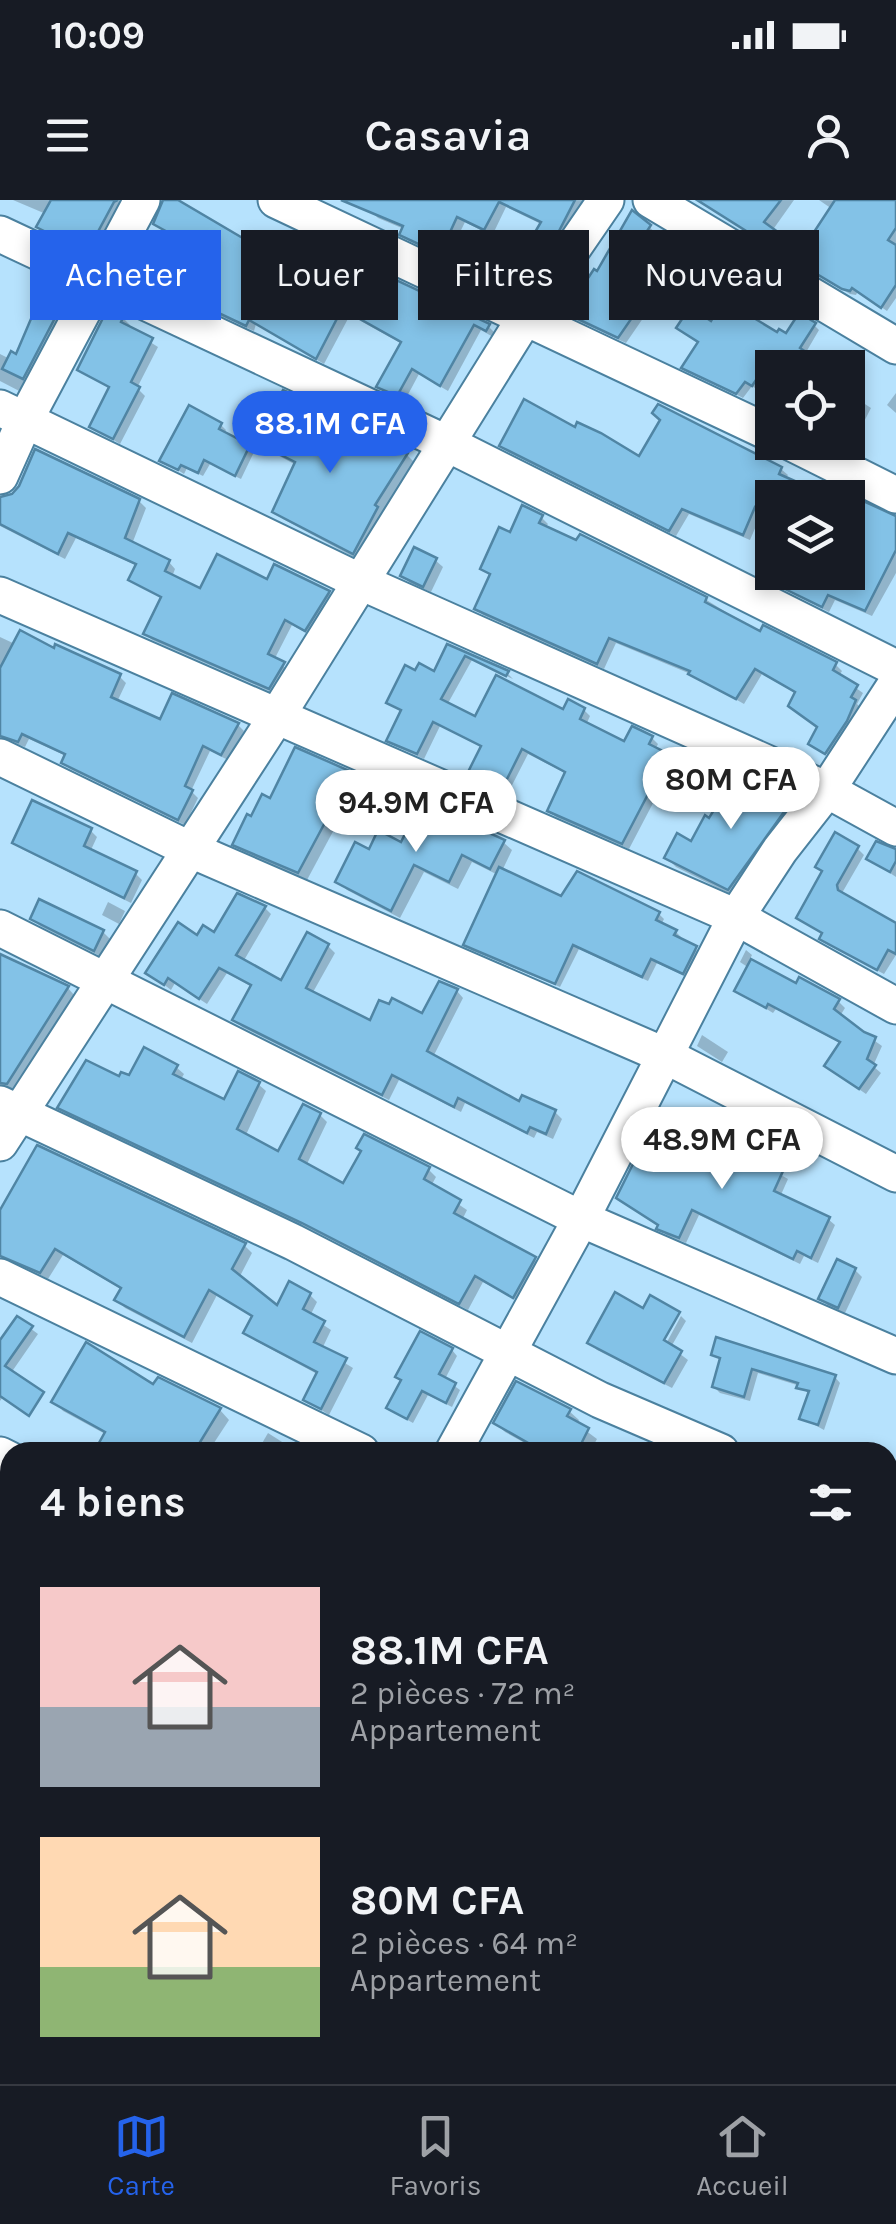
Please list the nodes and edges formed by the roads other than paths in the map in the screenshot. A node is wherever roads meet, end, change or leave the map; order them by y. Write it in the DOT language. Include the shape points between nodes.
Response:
graph roads {
  1 [pos="142,200"];
  2 [pos="276,200"];
  3 [pos="606,200"];
  4 [pos="651,200"];
  5 [pos="127,230"];
  6 [pos="585,230"];
  7 [pos="0,234"];
  8 [pos="30,248"];
  9 [pos="418,267"];
  10 [pos="76,320"];
  11 [pos="185,320"];
  12 [pos="524,320"];
  13 [pos="529,320"];
  14 [pos="896,346"];
  15 [pos="13,414"];
  16 [pos="755,426"];
  17 [pos="448,444"];
  18 [pos="826,460"];
  19 [pos="0,476"];
  20 [pos="896,495"];
  21 [pos="361,582"];
  22 [pos="0,595"];
  23 [pos="896,668"];
  24 [pos="896,684"];
  25 [pos="276,716"];
  26 [pos="0,757"];
  27 [pos="827,790"];
  28 [pos="896,828"];
  29 [pos="189,849"];
  30 [pos="736,918"];
  31 [pos="0,928"];
  32 [pos="105,978"];
  33 [pos="896,1006"];
  34 [pos="666,1056"];
  35 [pos="9,1108"];
  36 [pos="0,1144"];
  37 [pos="896,1174"];
  38 [pos="580,1219"];
  39 [pos="0,1277"];
  40 [pos="508,1354"];
  41 [pos="896,1356"];
  42 [pos="340,1442"];
  43 [pos="459,1442"];
  44 [pos="698,1442"];
  1 -- 5 [label="street"];
  2 -- 9 [label="street"];
  3 -- 6 [label="street"];
  4 -- 14 [label="street"];
  7 -- 8 [label="street"];
  10 -- 15 [label="street"];
  11 -- 17 [label="street"];
  12 -- 17 [label="street"];
  13 -- 16 [label="street"];
  15 -- 19 [label="street"];
  15 -- 21 [label="street"];
  17 -- 21 [label="street"];
  17 -- 23 [label="street"];
  18 -- 20 [label="street"];
  21 -- 25 [label="street"];
  21 -- 27 [label="street"];
  22 -- 25 [label="street"];
  24 -- 27 [label="street"];
  25 -- 29 [label="street"];
  25 -- 30 [label="street"];
  26 -- 29 [label="street"];
  27 -- 28 [label="street"];
  27 -- 30 [label="street"];
  29 -- 32 [label="street"];
  29 -- 34 [label="street"];
  30 -- 33 [label="street"];
  30 -- 34 [label="street"];
  31 -- 32 [label="street"];
  32 -- 35 [label="street"];
  32 -- 38 [label="street"];
  34 -- 37 [label="street"];
  34 -- 38 [label="street"];
  35 -- 36 [label="street"];
  35 -- 40 [label="street"];
  38 -- 40 [label="street"];
  38 -- 41 [label="street"];
  39 -- 42 [label="street"];
  40 -- 43 [label="street"];
  40 -- 44 [label="street"];
}
